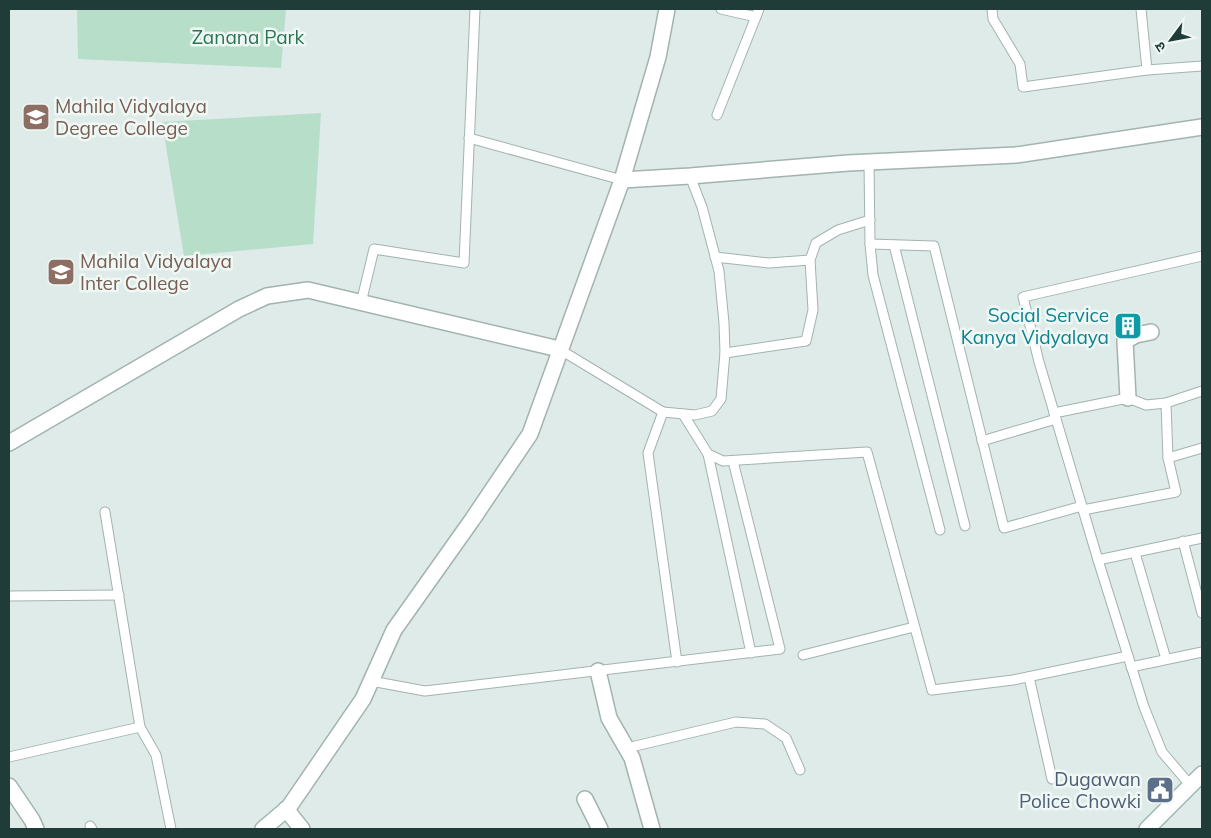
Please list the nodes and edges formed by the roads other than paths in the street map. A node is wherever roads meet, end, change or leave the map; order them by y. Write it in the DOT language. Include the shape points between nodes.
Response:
graph roads {
  1 [pos="474,9"];
  2 [pos="667,9"];
  3 [pos="721,9"];
  4 [pos="992,9"];
  5 [pos="1141,9"];
  6 [pos="758,13"];
  7 [pos="1202,66"];
  8 [pos="1147,70"];
  9 [pos="717,116"];
  10 [pos="1202,127"];
  11 [pos="469,138"];
  12 [pos="869,162"];
  13 [pos="690,176"];
  14 [pos="622,180"];
  15 [pos="870,220"];
  16 [pos="870,244"];
  17 [pos="894,245"];
  18 [pos="715,256"];
  19 [pos="1202,256"];
  20 [pos="810,260"];
  21 [pos="361,303"];
  22 [pos="1151,332"];
  23 [pos="559,349"];
  24 [pos="725,353"];
  25 [pos="1202,391"];
  26 [pos="1128,398"];
  27 [pos="1166,403"];
  28 [pos="663,412"];
  29 [pos="683,414"];
  30 [pos="1055,416"];
  31 [pos="982,441"];
  32 [pos="9,443"];
  33 [pos="1202,448"];
  34 [pos="708,454"];
  35 [pos="1168,458"];
  36 [pos="733,461"];
  37 [pos="1082,508"];
  38 [pos="105,512"];
  39 [pos="965,526"];
  40 [pos="940,530"];
  41 [pos="1202,538"];
  42 [pos="1183,541"];
  43 [pos="1135,553"];
  44 [pos="1098,560"];
  45 [pos="119,595"];
  46 [pos="9,596"];
  47 [pos="1202,613"];
  48 [pos="914,626"];
  49 [pos="1202,652"];
  50 [pos="751,653"];
  51 [pos="803,655"];
  52 [pos="1128,656"];
  53 [pos="1166,659"];
  54 [pos="677,662"];
  55 [pos="1132,666"];
  56 [pos="598,671"];
  57 [pos="1029,677"];
  58 [pos="372,681"];
  59 [pos="140,727"];
  60 [pos="626,748"];
  61 [pos="9,757"];
  62 [pos="800,770"];
  63 [pos="1202,774"];
  64 [pos="1052,779"];
  65 [pos="9,786"];
  66 [pos="1191,786"];
  67 [pos="585,799"];
  68 [pos="286,809"];
  69 [pos="36,829"];
  70 [pos="171,829"];
  71 [pos="263,829"];
  72 [pos="302,829"];
  73 [pos="600,829"];
  74 [pos="652,829"];
  75 [pos="1147,829"];
  1 -- 11 [label="lane"];
  2 -- 14 [label="street" via="658,57"];
  3 -- 6 [label="lane"];
  4 -- 8 [label="lane" via="993,19 1020,64 1023,87"];
  5 -- 8 [label="lane"];
  6 -- 9 [label="lane"];
  7 -- 8 [label="lane"];
  10 -- 12 [label="street" via="1016,155"];
  11 -- 14 [label="lane"];
  11 -- 21 [label="lane" via="464,263 374,249"];
  12 -- 13 [label="street"];
  12 -- 15 [label="lane"];
  13 -- 14 [label="street"];
  13 -- 18 [label="lane"];
  14 -- 23 [label="street"];
  15 -- 16 [label="lane"];
  15 -- 20 [label="lane" via="838,230 816,243"];
  16 -- 17 [label="lane"];
  16 -- 40 [label="lane" via="873,275"];
  17 -- 31 [label="lane" via="934,246"];
  17 -- 39 [label="lane"];
  18 -- 20 [label="lane" via="769,263"];
  18 -- 24 [label="lane"];
  19 -- 30 [label="lane" via="1022,297"];
  20 -- 24 [label="lane" via="813,310 806,341"];
  21 -- 23 [label="street"];
  21 -- 32 [label="street" via="308,290 267,296 240,308"];
  22 -- 26 [label="street" via="1125,341"];
  23 -- 28 [label="lane"];
  23 -- 58 [label="street" via="530,434 394,630"];
  24 -- 29 [label="lane" via="721,399 712,411 695,416"];
  25 -- 27 [label="lane"];
  26 -- 27 [label="lane" via="1146,405"];
  26 -- 30 [label="lane"];
  27 -- 35 [label="lane"];
  28 -- 29 [label="lane"];
  28 -- 54 [label="lane" via="648,453"];
  29 -- 34 [label="lane"];
  30 -- 31 [label="lane"];
  30 -- 37 [label="lane"];
  31 -- 37 [label="lane" via="1004,528"];
  33 -- 35 [label="lane"];
  34 -- 36 [label="lane" via="723,462"];
  34 -- 50 [label="lane"];
  35 -- 37 [label="lane" via="1176,492"];
  36 -- 48 [label="lane" via="867,452"];
  36 -- 50 [label="lane" via="780,649"];
  37 -- 44 [label="lane"];
  38 -- 45 [label="lane"];
  41 -- 42 [label="lane"];
  42 -- 43 [label="lane"];
  42 -- 47 [label="lane"];
  43 -- 44 [label="lane"];
  43 -- 53 [label="lane"];
  44 -- 52 [label="lane"];
  45 -- 46 [label="lane"];
  45 -- 59 [label="lane"];
  48 -- 51 [label="lane"];
  48 -- 57 [label="lane" via="932,690"];
  49 -- 53 [label="lane"];
  50 -- 54 [label="lane"];
  52 -- 55 [label="lane"];
  52 -- 57 [label="lane"];
  53 -- 55 [label="lane"];
  54 -- 56 [label="lane"];
  55 -- 66 [label="lane" via="1162,752"];
  56 -- 58 [label="lane" via="425,691"];
  56 -- 60 [label="street" via="609,718"];
  57 -- 64 [label="lane"];
  58 -- 68 [label="street" via="363,699"];
  59 -- 61 [label="lane"];
  59 -- 70 [label="lane" via="156,754"];
  60 -- 62 [label="lane" via="736,722 766,724 786,738"];
  60 -- 74 [label="street" via="632,758"];
  63 -- 66 [label="street"];
  65 -- 69 [label="street"];
  66 -- 75 [label="street"];
  67 -- 73 [label="street"];
  68 -- 71 [label="street"];
  68 -- 72 [label="street"];
}
